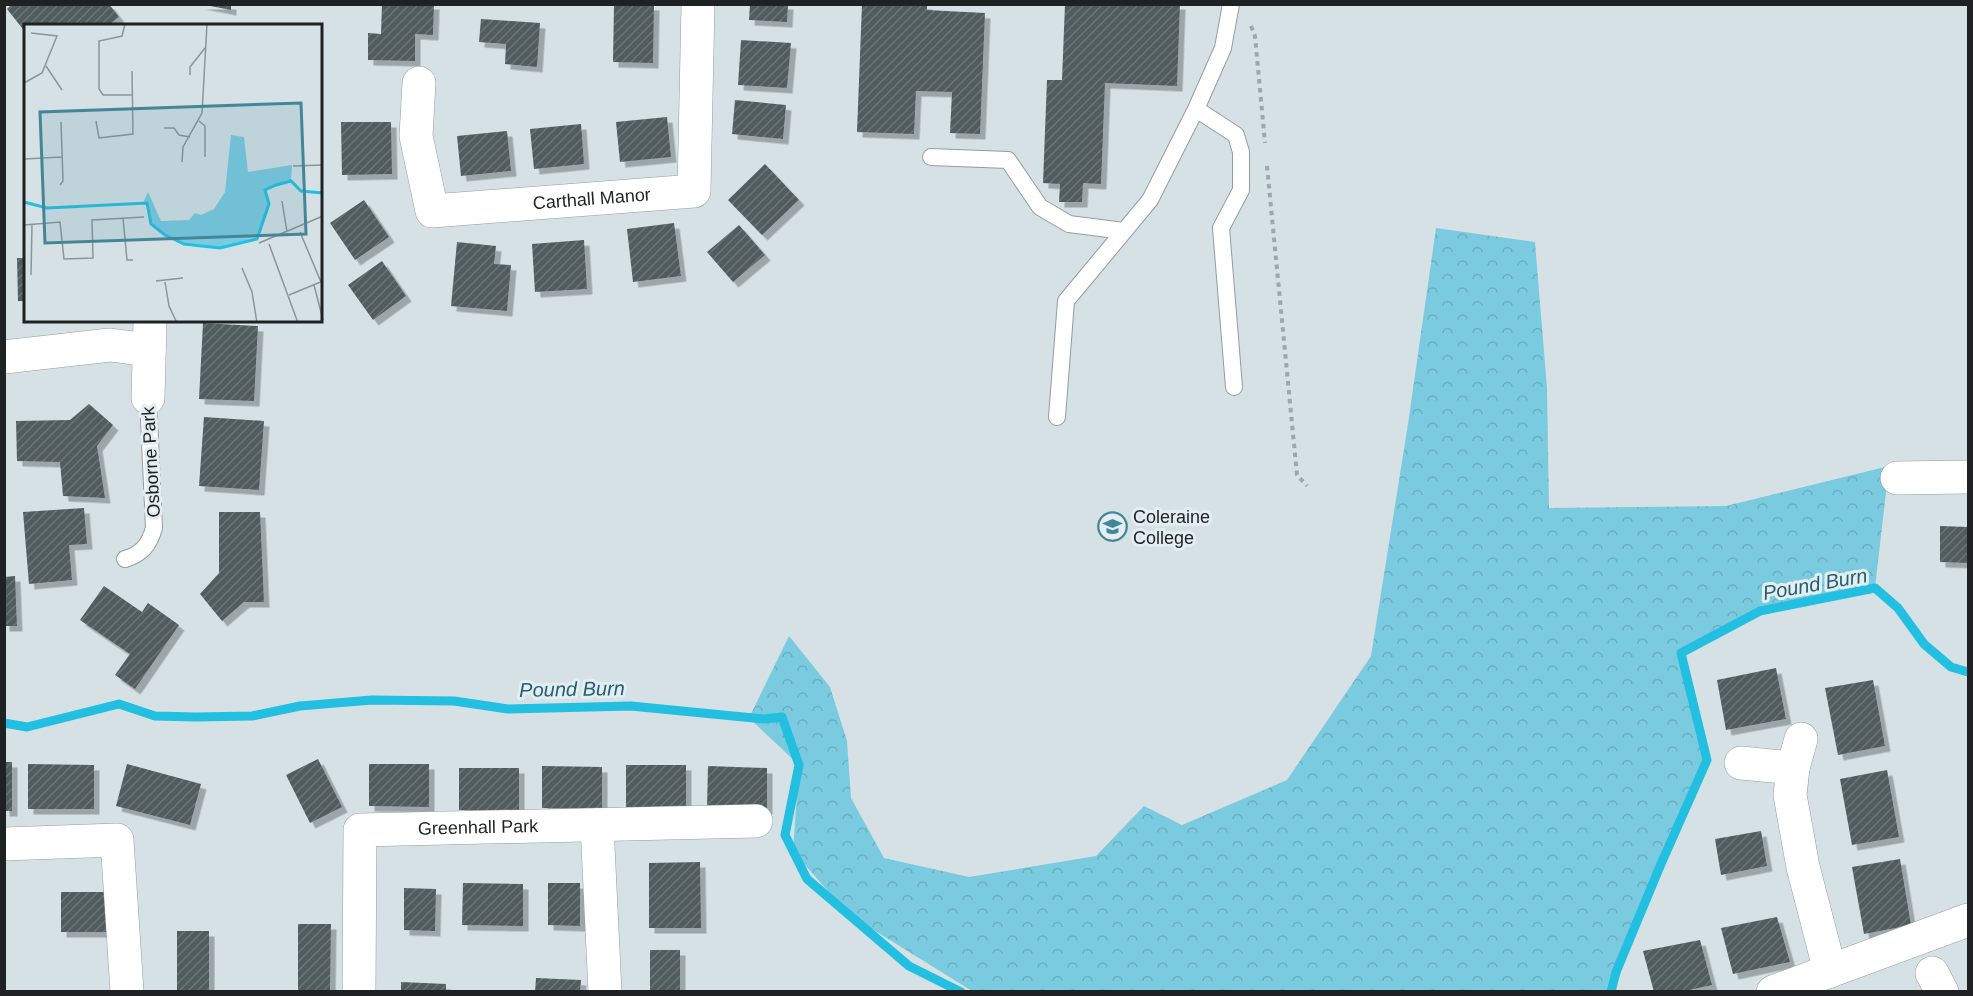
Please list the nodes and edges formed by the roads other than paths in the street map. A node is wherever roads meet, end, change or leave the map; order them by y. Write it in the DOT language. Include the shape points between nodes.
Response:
graph roads {
  1 [pos="698,4"];
  2 [pos="1229,12"];
  3 [pos="419,83"];
  4 [pos="1196,109"];
  5 [pos="931,157"];
  6 [pos="1124,231"];
  7 [pos="149,335"];
  8 [pos="4,357"];
  9 [pos="1234,387"];
  10 [pos="148,398"];
  11 [pos="1057,417"];
  12 [pos="1968,477"];
  13 [pos="1897,478"];
  14 [pos="125,560"];
  15 [pos="1741,763"];
  16 [pos="756,821"];
  17 [pos="597,825"];
  18 [pos="4,844"];
  19 [pos="1968,920"];
  20 [pos="1830,971"];
  21 [pos="128,992"];
  22 [pos="359,992"];
  23 [pos="605,992"];
  24 [pos="1773,992"];
  1 -- 3 [label="street, Carthall Manor" via="694,191 432,211 416,136"];
  2 -- 4 [label="lane" via="1223,48"];
  4 -- 6 [label="lane" via="1150,200"];
  4 -- 9 [label="lane" via="1236,135 1241,152 1241,190 1221,228"];
  5 -- 6 [label="lane" via="1008,160 1040,207 1069,224"];
  6 -- 11 [label="lane" via="1066,301"];
  7 -- 8 [label="street, Osborne Park" via="110,345"];
  7 -- 10 [label="street, Osborne Park"];
  10 -- 14 [label="lane, Osborne Park" via="154,528 145,549"];
  12 -- 13 [label="street"];
  15 -- 20 [label="street" via="1797,753 1790,795 1803,867"];
  16 -- 17 [label="street, Greenhall Park"];
  17 -- 22 [label="street, Greenhall Park" via="360,830"];
  17 -- 23 [label="street"];
  18 -- 21 [label="street" via="117,840"];
  19 -- 20 [label="street"];
  20 -- 24 [label="street"];
}
